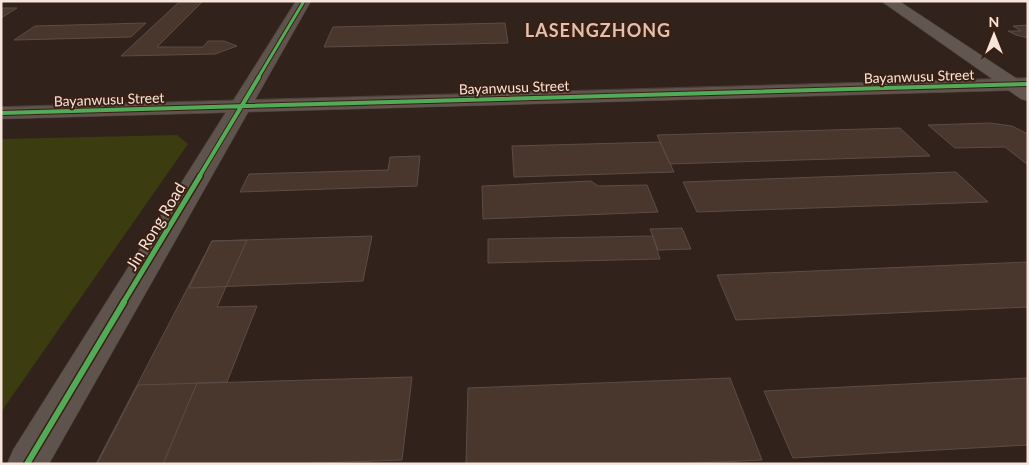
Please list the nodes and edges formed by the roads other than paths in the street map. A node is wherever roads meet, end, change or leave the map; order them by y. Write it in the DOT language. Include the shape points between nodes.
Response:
graph roads {
  1 [pos="304,1"];
  2 [pos="888,1"];
  3 [pos="911,1"];
  4 [pos="1021,83"];
  5 [pos="242,103"];
  6 [pos="1,108"];
  7 [pos="1,113"];
  8 [pos="27,464"];
  1 -- 5 [label="street, Jin Rong Road"];
  2 -- 4 [label="main road"];
  3 -- 4 [label="main road"];
  4 -- 5 [label="street, Bayanwusu Street"];
  5 -- 6 [label="street, Bayanwusu Street"];
  5 -- 7 [label="street, Bayanwusu Street"];
  5 -- 8 [label="street, Jin Rong Road"];
}
